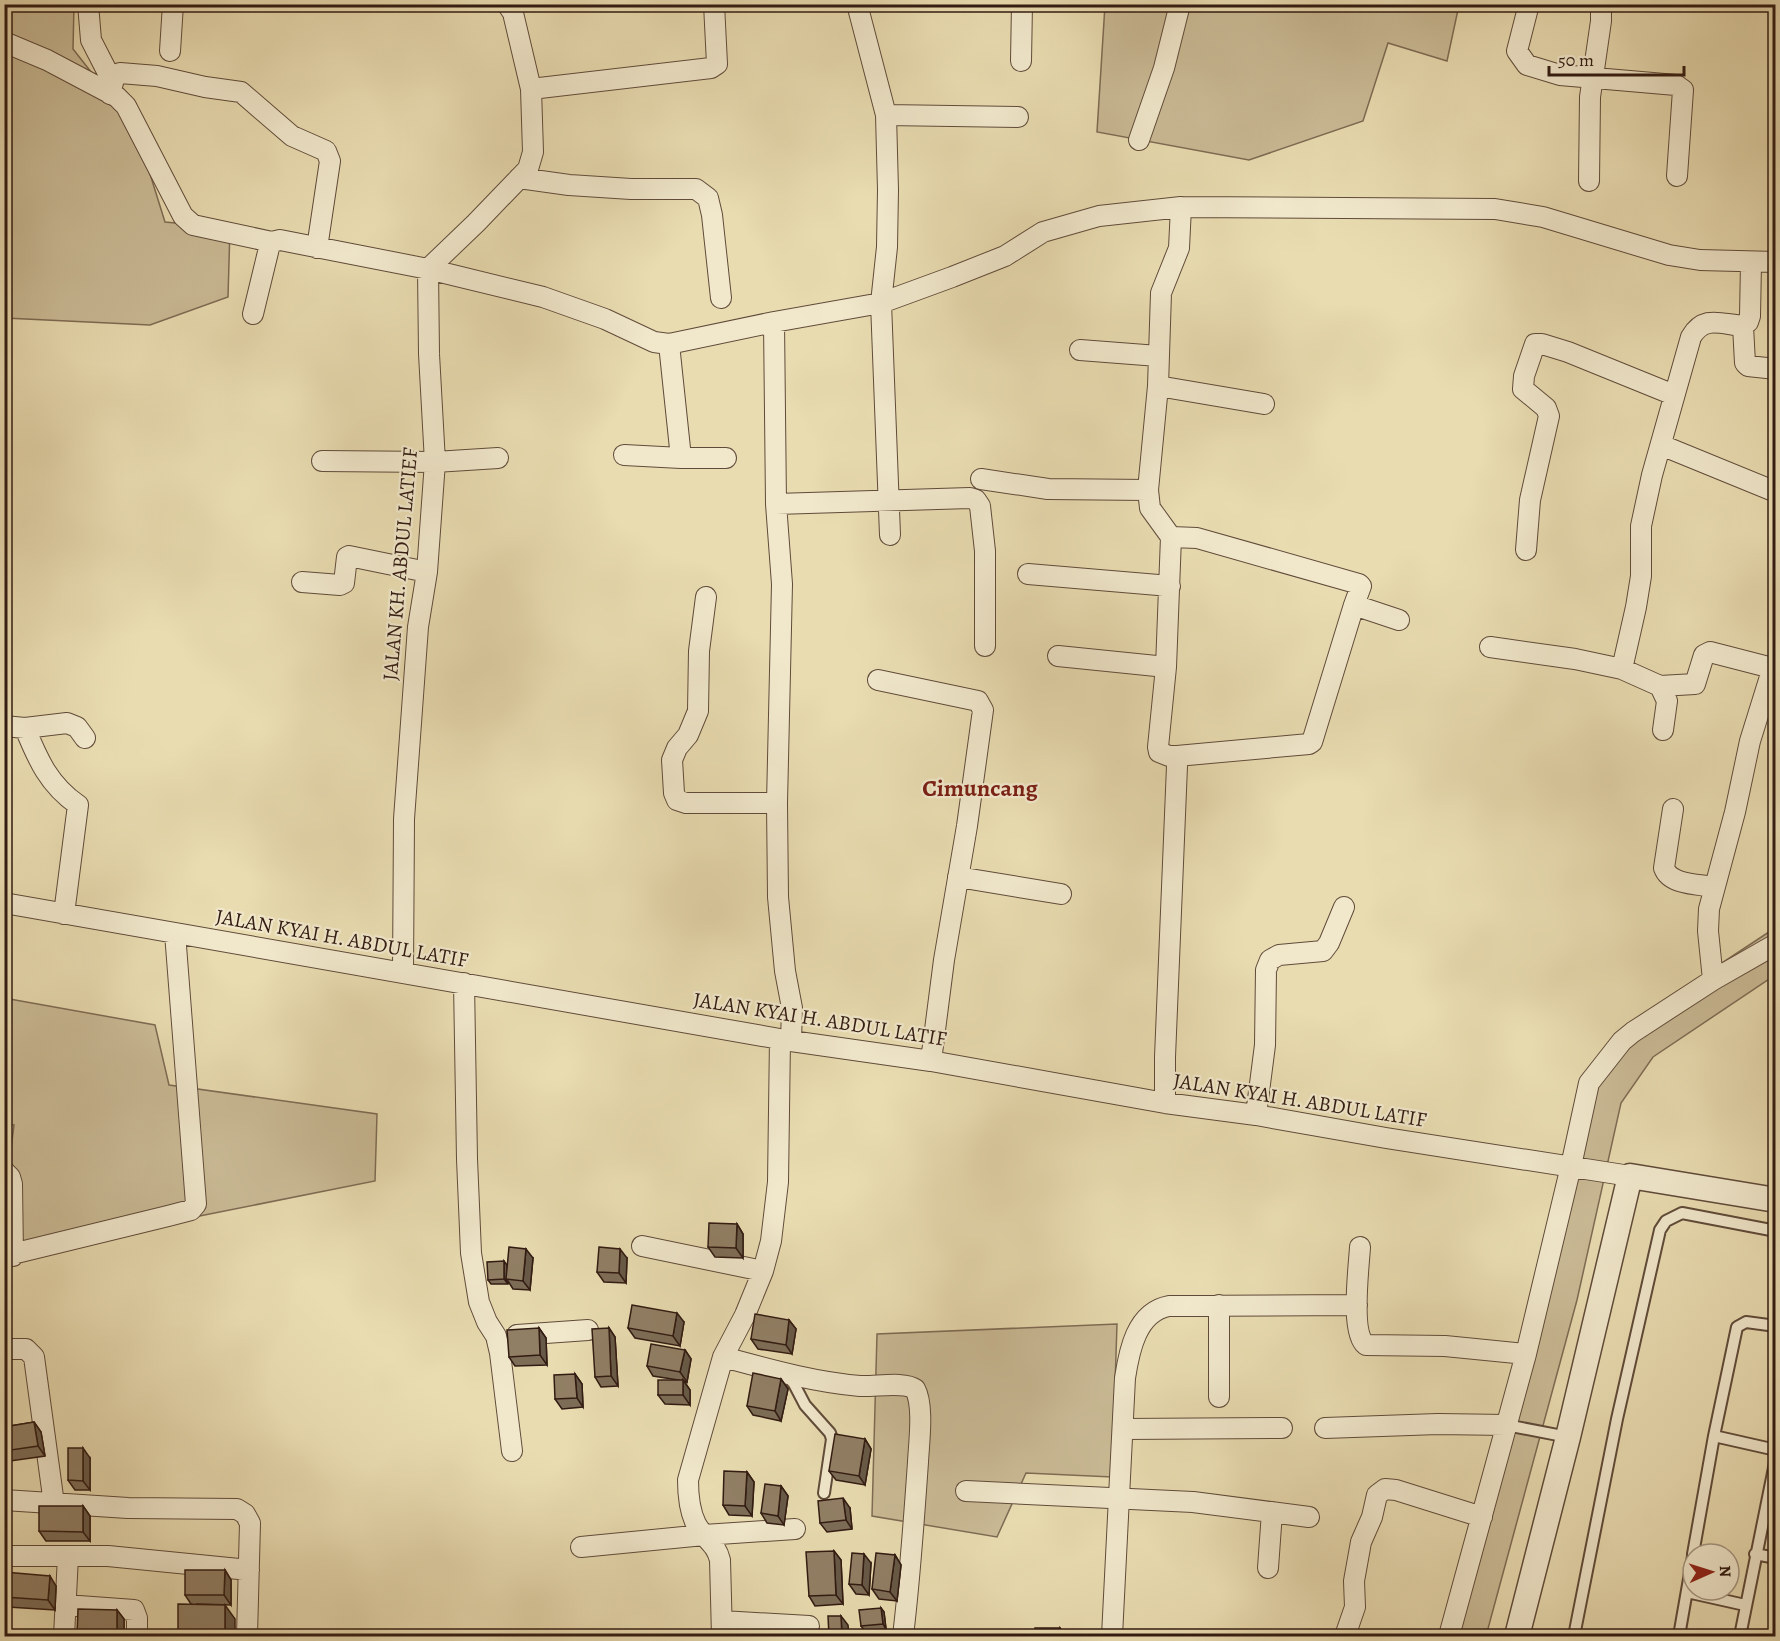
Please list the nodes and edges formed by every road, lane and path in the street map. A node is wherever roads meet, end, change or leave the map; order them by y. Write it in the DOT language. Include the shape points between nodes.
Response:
graph roads {
  1 [pos="88,4"];
  2 [pos="173,4"];
  3 [pos="507,4"];
  4 [pos="714,4"];
  5 [pos="857,4"];
  6 [pos="1022,4"];
  7 [pos="1180,4"];
  8 [pos="1529,4"];
  9 [pos="1601,4"];
  10 [pos="4,42"];
  11 [pos="170,51"];
  12 [pos="1021,60"];
  13 [pos="1594,78"];
  14 [pos="111,87"];
  15 [pos="531,89"];
  16 [pos="886,115"];
  17 [pos="1018,117"];
  18 [pos="1139,140"];
  19 [pos="1677,176"];
  20 [pos="519,178"];
  21 [pos="1589,181"];
  22 [pos="1181,207"];
  23 [pos="272,242"];
  24 [pos="317,248"];
  25 [pos="1776,262"];
  26 [pos="1751,263"];
  27 [pos="429,269"];
  28 [pos="721,298"];
  29 [pos="882,303"];
  30 [pos="253,314"];
  31 [pos="774,322"];
  32 [pos="1743,326"];
  33 [pos="669,344"];
  34 [pos="1080,350"];
  35 [pos="1158,356"];
  36 [pos="1776,369"];
  37 [pos="1158,386"];
  38 [pos="1674,395"];
  39 [pos="1264,404"];
  40 [pos="1661,445"];
  41 [pos="624,455"];
  42 [pos="498,458"];
  43 [pos="726,458"];
  44 [pos="681,459"];
  45 [pos="322,461"];
  46 [pos="435,462"];
  47 [pos="981,479"];
  48 [pos="1148,490"];
  49 [pos="1776,492"];
  50 [pos="887,501"];
  51 [pos="776,504"];
  52 [pos="890,535"];
  53 [pos="1171,537"];
  54 [pos="1526,550"];
  55 [pos="427,572"];
  56 [pos="1028,574"];
  57 [pos="302,582"];
  58 [pos="1170,586"];
  59 [pos="706,597"];
  60 [pos="1354,605"];
  61 [pos="1399,620"];
  62 [pos="985,646"];
  63 [pos="1490,647"];
  64 [pos="1058,656"];
  65 [pos="1166,667"];
  66 [pos="1622,669"];
  67 [pos="1776,670"];
  68 [pos="878,680"];
  69 [pos="1660,686"];
  70 [pos="4,726"];
  71 [pos="25,728"];
  72 [pos="1664,730"];
  73 [pos="85,738"];
  74 [pos="1177,756"];
  75 [pos="777,803"];
  76 [pos="1673,809"];
  77 [pos="958,878"];
  78 [pos="1714,887"];
  79 [pos="1061,894"];
  80 [pos="4,903"];
  81 [pos="1344,907"];
  82 [pos="64,914"];
  83 [pos="176,933"];
  84 [pos="1776,944"];
  85 [pos="404,973"];
  86 [pos="1713,980"];
  87 [pos="464,983"];
  88 [pos="786,1040"];
  89 [pos="931,1061"];
  90 [pos="1165,1103"];
  91 [pos="1256,1115"];
  92 [pos="1571,1167"];
  93 [pos="4,1171"];
  94 [pos="1630,1176"];
  95 [pos="1776,1200"];
  96 [pos="1776,1231"];
  97 [pos="642,1246"];
  98 [pos="1360,1247"];
  99 [pos="9,1256"];
  100 [pos="763,1271"];
  101 [pos="1220,1305"];
  102 [pos="1357,1305"];
  103 [pos="1776,1326"];
  104 [pos="588,1330"];
  105 [pos="496,1336"];
  106 [pos="4,1349"];
  107 [pos="1526,1354"];
  108 [pos="723,1357"];
  109 [pos="786,1374"];
  110 [pos="1219,1397"];
  111 [pos="1506,1425"];
  112 [pos="1282,1428"];
  113 [pos="1325,1428"];
  114 [pos="1123,1429"];
  115 [pos="1714,1436"];
  116 [pos="1568,1437"];
  117 [pos="1776,1450"];
  118 [pos="512,1451"];
  119 [pos="1776,1458"];
  120 [pos="966,1491"];
  121 [pos="824,1493"];
  122 [pos="1118,1499"];
  123 [pos="4,1500"];
  124 [pos="54,1504"];
  125 [pos="1272,1512"];
  126 [pos="1310,1517"];
  127 [pos="1482,1517"];
  128 [pos="795,1529"];
  129 [pos="704,1535"];
  130 [pos="1695,1542"];
  131 [pos="582,1547"];
  132 [pos="1755,1554"];
  133 [pos="4,1556"];
  134 [pos="68,1556"];
  135 [pos="1776,1558"];
  136 [pos="1268,1568"];
  137 [pos="249,1570"];
  138 [pos="1685,1602"];
  139 [pos="1732,1602"];
  140 [pos="65,1605"];
  141 [pos="1745,1605"];
  142 [pos="809,1626"];
  143 [pos="722,1629"];
  144 [pos="64,1636"];
  145 [pos="137,1636"];
  146 [pos="247,1636"];
  147 [pos="903,1636"];
  148 [pos="1112,1636"];
  149 [pos="1345,1636"];
  150 [pos="1449,1636"];
  151 [pos="1517,1636"];
  152 [pos="1574,1636"];
  153 [pos="1679,1636"];
  154 [pos="1740,1636"];
  1 -- 14 [label="street" via="92,40"];
  2 -- 11 [label="street"];
  3 -- 15 [label="street" via="513,13"];
  4 -- 15 [label="street" via="717,64 711,68"];
  5 -- 16 [label="street"];
  6 -- 12 [label="street"];
  7 -- 18 [label="street" via="1164,68"];
  8 -- 13 [label="street" via="1517,51 1522,60 1560,75"];
  9 -- 13 [label="street"];
  10 -- 14 [label="street"];
  13 -- 19 [label="street" via="1676,85 1683,90"];
  13 -- 21 [label="street" via="1590,97"];
  14 -- 23 [label="street" via="126,106 183,216 193,225"];
  14 -- 24 [label="street" via="115,75 120,73 241,92 292,136 326,151 330,161"];
  15 -- 20 [label="street" via="533,152 528,169"];
  16 -- 17 [label="street"];
  16 -- 29 [label="street" via="887,247"];
  20 -- 27 [label="street"];
  20 -- 28 [label="street" via="631,189 696,189 708,198 712,215"];
  22 -- 26 [label="street" via="1495,209 1543,217 1669,255"];
  22 -- 29 [label="street" via="1099,216 1043,232 1005,256"];
  22 -- 35 [label="street" via="1179,248 1161,293"];
  23 -- 24 [label="street" via="280,240"];
  23 -- 30 [label="street"];
  24 -- 27 [label="street"];
  25 -- 26 [label="street"];
  26 -- 32 [label="street" via="1750,316"];
  27 -- 33 [label="street" via="543,297 654,342"];
  27 -- 46 [label="street, JALAN KH. ABDUL LATIEF"];
  29 -- 31 [label="street"];
  29 -- 50 [label="street"];
  31 -- 33 [label="street"];
  31 -- 51 [label="street"];
  32 -- 36 [label="street" via="1745,363"];
  32 -- 38 [label="street" via="1707,322 1698,326"];
  33 -- 44 [label="street"];
  34 -- 35 [label="street"];
  35 -- 37 [label="street"];
  37 -- 39 [label="street"];
  37 -- 48 [label="street"];
  38 -- 40 [label="street"];
  38 -- 54 [label="street" via="1568,352 1535,344 1523,389 1546,408 1549,416 1530,500"];
  40 -- 49 [label="street"];
  40 -- 66 [label="street" via="1641,526 1641,576"];
  41 -- 44 [label="street"];
  42 -- 46 [label="street"];
  43 -- 44 [label="street"];
  45 -- 46 [label="street"];
  46 -- 55 [label="street, JALAN KH. ABDUL LATIEF"];
  47 -- 48 [label="street" via="1048,489"];
  48 -- 53 [label="street" via="1150,507"];
  50 -- 51 [label="street"];
  50 -- 52 [label="street"];
  50 -- 62 [label="street" via="976,500 985,551"];
  51 -- 75 [label="street" via="782,584"];
  53 -- 58 [label="street"];
  53 -- 60 [label="street" via="1197,537 1359,584"];
  55 -- 57 [label="street" via="349,556 344,583"];
  55 -- 85 [label="street, JALAN KH. ABDUL LATIEF" via="418,627 404,819"];
  56 -- 58 [label="street"];
  58 -- 65 [label="street"];
  59 -- 75 [label="street" via="699,651 698,711 672,760 674,793 677,800 686,803"];
  60 -- 61 [label="street"];
  60 -- 74 [label="street" via="1312,741"];
  63 -- 66 [label="street"];
  64 -- 65 [label="street"];
  65 -- 74 [label="street" via="1158,747 1159,753"];
  66 -- 69 [label="street"];
  67 -- 69 [label="street" via="1710,651 1704,655 1695,684"];
  67 -- 78 [label="street" via="1769,680 1750,741"];
  68 -- 77 [label="street" via="981,704"];
  69 -- 72 [label="street" via="1667,701"];
  70 -- 71 [label="street"];
  71 -- 73 [label="street" via="67,723 77,727"];
  71 -- 82 [label="street" via="38,761 61,793 78,805"];
  74 -- 90 [label="street"];
  75 -- 88 [label="street" via="778,897 792,1008"];
  76 -- 78 [label="street" via="1666,873 1672,879"];
  77 -- 79 [label="street"];
  77 -- 89 [label="street"];
  78 -- 86 [label="street" via="1708,931"];
  80 -- 82 [label="street, JALAN KYAI H. ABDUL LATIF"];
  81 -- 91 [label="street" via="1323,951 1278,955 1270,960 1266,970 1265,1045"];
  82 -- 83 [label="street, JALAN KYAI H. ABDUL LATIF"];
  83 -- 85 [label="street, JALAN KYAI H. ABDUL LATIF"];
  83 -- 99 [label="street" via="196,1204 191,1210"];
  84 -- 86 [label="street"];
  85 -- 87 [label="street, JALAN KYAI H. ABDUL LATIF"];
  86 -- 92 [label="street" via="1622,1041 1588,1083"];
  87 -- 88 [label="street, JALAN KYAI H. ABDUL LATIF"];
  87 -- 105 [label="street" via="471,1253 479,1302"];
  88 -- 89 [label="street, JALAN KYAI H. ABDUL LATIF"];
  88 -- 100 [label="street" via="778,1182"];
  89 -- 90 [label="street, JALAN KYAI H. ABDUL LATIF"];
  90 -- 91 [label="street, JALAN KYAI H. ABDUL LATIF"];
  91 -- 92 [label="street, JALAN KYAI H. ABDUL LATIF"];
  92 -- 94 [label="street, JALAN KYAI H. ABDUL LATIF"];
  92 -- 107 [label="street"];
  93 -- 99 [label="street" via="12,1184"];
  94 -- 95 [label="street"];
  94 -- 116 [label="street"];
  96 -- 152 [label="lane" via="1682,1213 1666,1221 1660,1230"];
  97 -- 100 [label="street"];
  98 -- 102 [label="street"];
  100 -- 108 [label="street"];
  101 -- 102 [label="street"];
  101 -- 110 [label="street"];
  101 -- 114 [label="street" via="1162,1307 1137,1331 1129,1350"];
  102 -- 107 [label="street" via="1360,1338 1366,1345"];
  103 -- 115 [label="lane" via="1746,1322 1737,1327"];
  104 -- 105 [label="street"];
  105 -- 118 [label="street"];
  106 -- 124 [label="street" via="26,1349 34,1357"];
  107 -- 111 [label="street"];
  108 -- 109 [label="street"];
  108 -- 129 [label="street" via="688,1480 691,1512"];
  109 -- 121 [label="lane" via="832,1439"];
  109 -- 147 [label="street" via="846,1385 912,1386 918,1394 913,1545"];
  111 -- 113 [label="street"];
  111 -- 116 [label="lane"];
  111 -- 127 [label="street"];
  112 -- 114 [label="street"];
  114 -- 122 [label="street"];
  115 -- 117 [label="lane"];
  115 -- 130 [label="lane"];
  116 -- 151 [label="street"];
  119 -- 132 [label="lane"];
  120 -- 122 [label="street"];
  122 -- 125 [label="street" via="1192,1502"];
  122 -- 148 [label="street"];
  123 -- 124 [label="street"];
  124 -- 137 [label="street" via="237,1509 250,1523"];
  125 -- 126 [label="street"];
  125 -- 136 [label="street"];
  127 -- 149 [label="street" via="1396,1490 1385,1489 1377,1495 1361,1542 1354,1581 1355,1607"];
  127 -- 150 [label="street"];
  128 -- 129 [label="street"];
  129 -- 131 [label="street"];
  129 -- 143 [label="street" via="717,1548 720,1560"];
  132 -- 135 [label="lane"];
  132 -- 141 [label="lane"];
  133 -- 134 [label="street"];
  134 -- 137 [label="street" via="108,1556"];
  134 -- 140 [label="street"];
  137 -- 146 [label="street"];
  138 -- 153 [label="lane"];
  139 -- 141 [label="lane"];
  140 -- 144 [label="street"];
  140 -- 145 [label="street" via="134,1610"];
  141 -- 154 [label="lane"];
  142 -- 143 [label="street"];
}
